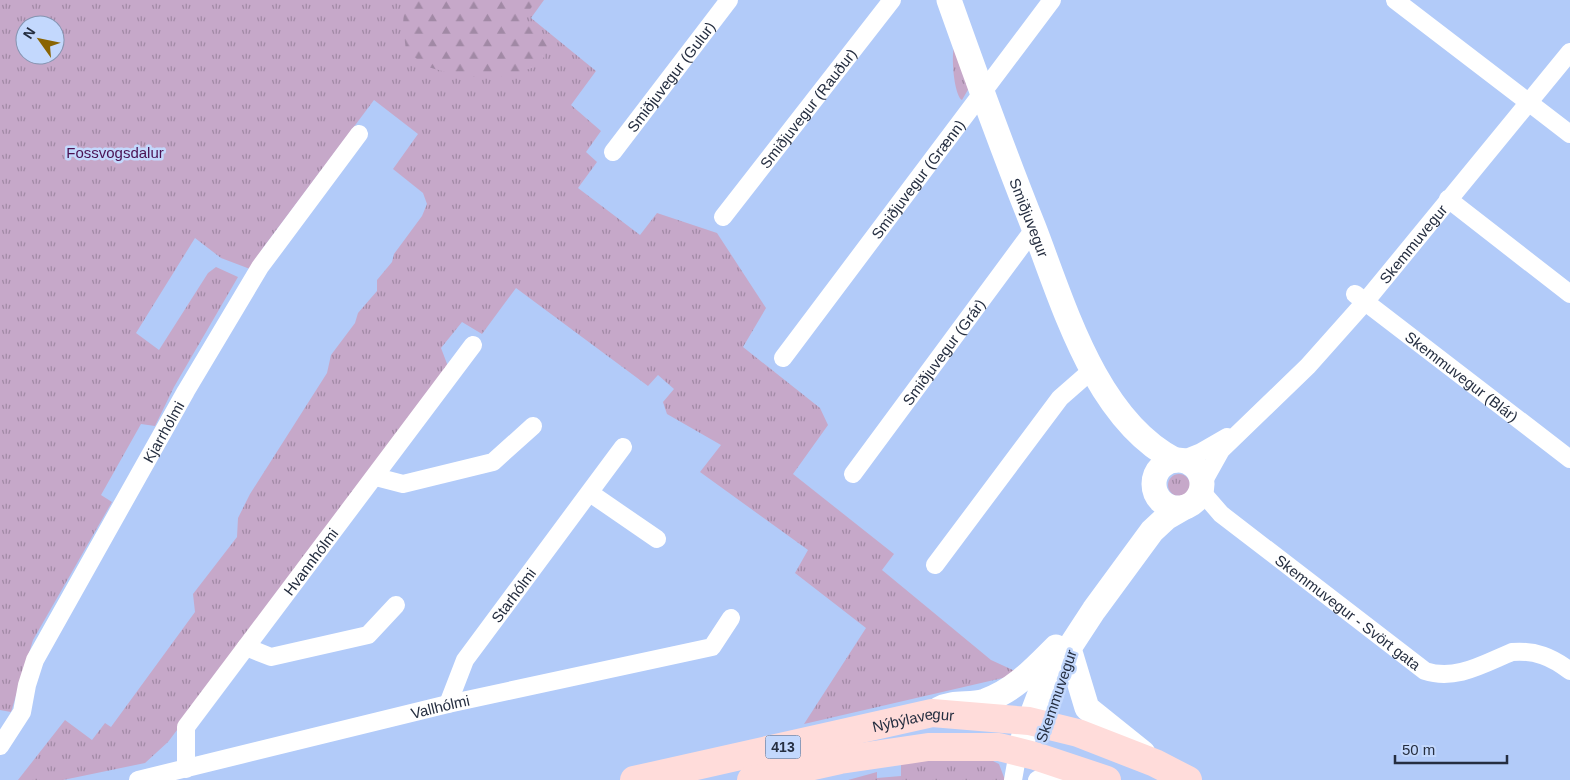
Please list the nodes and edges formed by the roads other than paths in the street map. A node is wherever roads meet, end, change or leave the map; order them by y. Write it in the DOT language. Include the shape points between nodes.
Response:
graph roads {
  1 [pos="729,0"];
  2 [pos="892,0"];
  3 [pos="949,0"];
  4 [pos="1052,0"];
  5 [pos="1395,0"];
  6 [pos="1570,52"];
  7 [pos="982,92"];
  8 [pos="1529,102"];
  9 [pos="359,134"];
  10 [pos="1570,134"];
  11 [pos="613,152"];
  12 [pos="1448,200"];
  13 [pos="723,217"];
  14 [pos="1034,230"];
  15 [pos="1570,294"];
  16 [pos="1360,298"];
  17 [pos="473,345"];
  18 [pos="783,358"];
  19 [pos="1092,370"];
  20 [pos="533,426"];
  21 [pos="1132,426"];
  22 [pos="1245,426"];
  23 [pos="624,447"];
  24 [pos="1570,459"];
  25 [pos="1178,460"];
  26 [pos="853,474"];
  27 [pos="376,477"];
  28 [pos="1155,482"];
  29 [pos="590,493"];
  30 [pos="1195,496"];
  31 [pos="657,539"];
  32 [pos="1137,549"];
  33 [pos="935,565"];
  34 [pos="396,605"];
  35 [pos="1094,610"];
  36 [pos="732,618"];
  37 [pos="1074,646"];
  38 [pos="246,647"];
  39 [pos="1570,671"];
  40 [pos="448,704"];
  41 [pos="932,713"];
  42 [pos="1037,723"];
  43 [pos="0,746"];
  44 [pos="1030,762"];
  45 [pos="1155,762"];
  46 [pos="186,769"];
  47 [pos="1095,776"];
  48 [pos="138,780"];
  49 [pos="634,780"];
  50 [pos="751,780"];
  51 [pos="1013,780"];
  52 [pos="1024,780"];
  53 [pos="1188,780"];
  1 -- 11 [label="street, Smiðjuvegur (Gulur)"];
  2 -- 13 [label="street, Smiðjuvegur (Rauður)"];
  3 -- 7 [label="street, Smiðjuvegur"];
  4 -- 7 [label="street, Smiðjuvegur (Grænn)"];
  5 -- 8 [label="street"];
  6 -- 8 [label="street, Skemmuvegur"];
  7 -- 14 [label="street, Smiðjuvegur"];
  7 -- 18 [label="street, Smiðjuvegur (Grænn)"];
  8 -- 10 [label="street"];
  8 -- 12 [label="street, Skemmuvegur"];
  9 -- 43 [label="street, Kjarrhólmi" via="260,267 192,382 35,660 22,712"];
  12 -- 15 [label="street"];
  12 -- 16 [label="street, Skemmuvegur"];
  14 -- 19 [label="street, Smiðjuvegur"];
  14 -- 26 [label="street, Smiðjuvegur (Grár)"];
  16 -- 22 [label="street, Skemmuvegur" via="1308,366"];
  16 -- 24 [label="street, Skemmuvegur (Blár)"];
  17 -- 27 [label="street, Hvannhólmi"];
  19 -- 21 [label="street, Smiðjuvegur"];
  19 -- 33 [label="street" via="1060,398"];
  20 -- 27 [label="street" via="493,462 402,484"];
  21 -- 25 [label="street, Smiðjuvegur" via="1154,448"];
  21 -- 28 [label="street, Smiðjuvegur" via="1149,455"];
  22 -- 25 [label="street, Skemmuvegur" via="1201,452"];
  22 -- 30 [label="street, Skemmuvegur" via="1221,450"];
  23 -- 29 [label="street, Starhólmi"];
  25 -- 28 [label="street" via="1163,466"];
  25 -- 30 [label="street" via="1198,471"];
  27 -- 38 [label="street, Hvannhólmi"];
  28 -- 30 [label="street" via="1159,500 1165,504 1178,508"];
  28 -- 32 [label="street, Skemmuvegur" via="1150,514"];
  29 -- 31 [label="street"];
  29 -- 40 [label="street, Starhólmi" via="465,660"];
  30 -- 32 [label="street, Skemmuvegur" via="1166,518"];
  30 -- 39 [label="street, Skemmuvegur - Svört gata" via="1425,671 1441,675 1458,674 1512,652 1546,656"];
  32 -- 35 [label="street, Skemmuvegur"];
  34 -- 38 [label="street" via="368,635 271,657"];
  35 -- 37 [label="street, Skemmuvegur"];
  35 -- 41 [label="street" via="1018,685 984,702 949,704"];
  36 -- 40 [label="street, Vallhólmi" via="712,646"];
  37 -- 42 [label="street, Skemmuvegur" via="1040,691"];
  37 -- 45 [label="street" via="1087,708"];
  38 -- 46 [label="street, Hvannhólmi" via="186,727"];
  40 -- 46 [label="street, Vallhólmi"];
  41 -- 42 [label="main road, Nýbýlavegur / 413"];
  41 -- 49 [label="main road, Nýbýlavegur / 413"];
  42 -- 44 [label="street, Skemmuvegur"];
  42 -- 45 [label="main road, Nýbýlavegur / 413" via="1115,746"];
  44 -- 47 [label="main road, Nýbýlavegur / 413"];
  44 -- 50 [label="main road, Nýbýlavegur / 413" via="999,747 928,747 840,760"];
  44 -- 51 [label="street"];
  44 -- 52 [label="street"];
  45 -- 53 [label="main road, Nýbýlavegur / 413"];
  46 -- 48 [label="street, Vallhólmi"];
}
